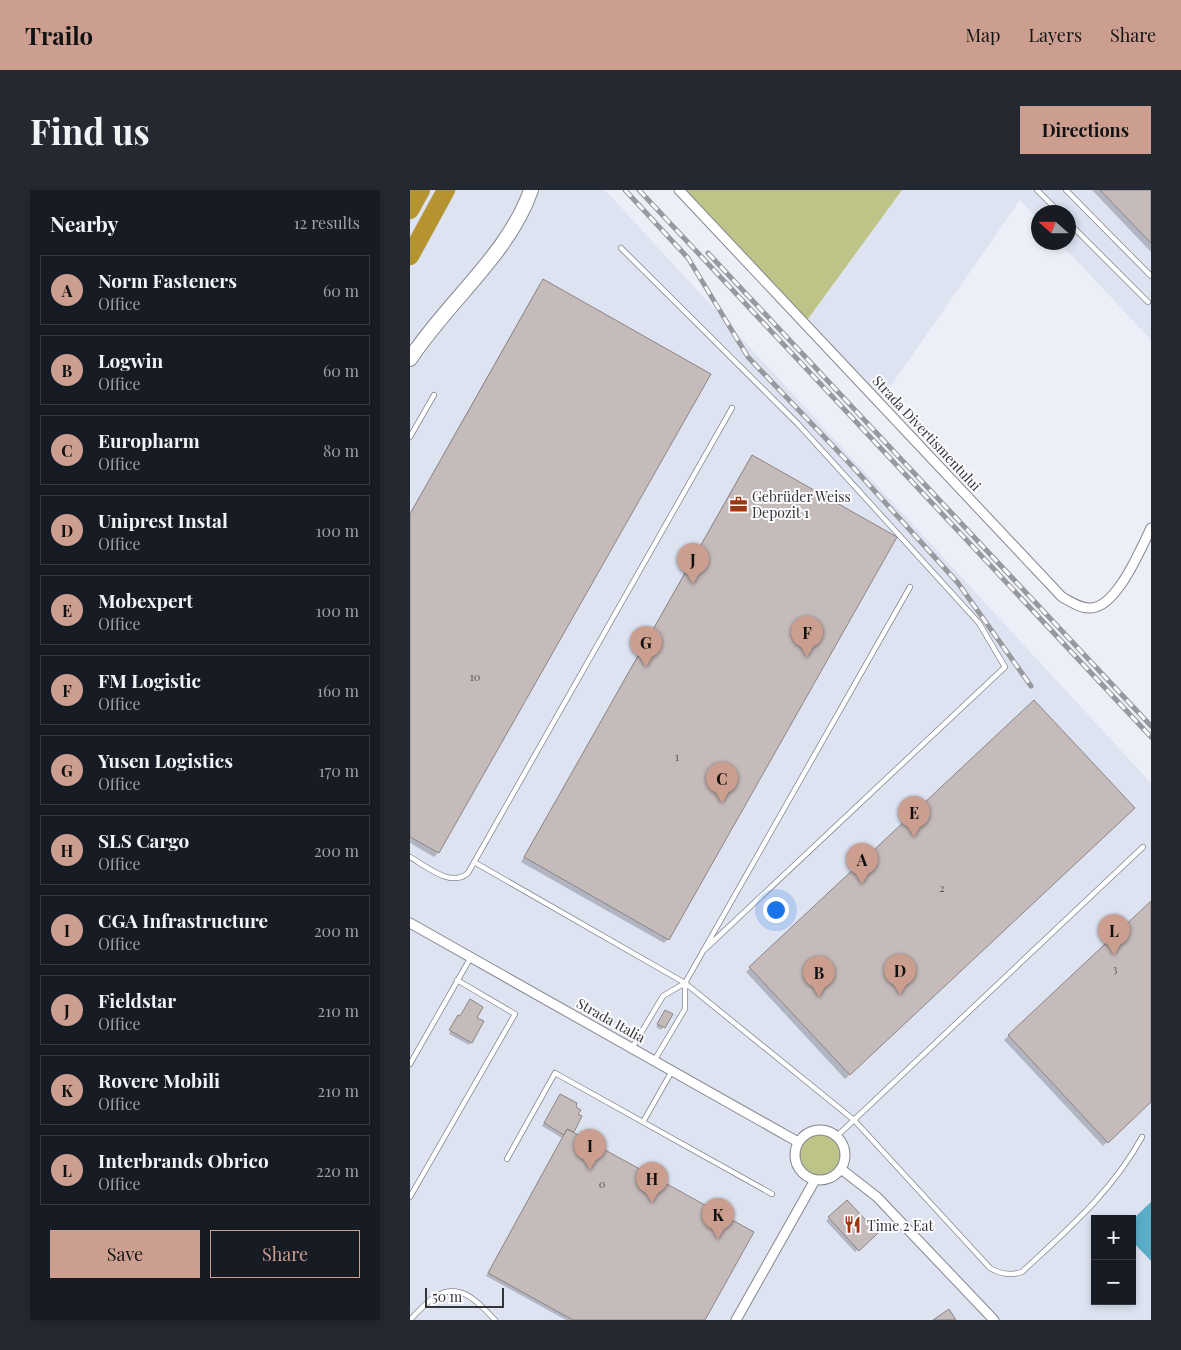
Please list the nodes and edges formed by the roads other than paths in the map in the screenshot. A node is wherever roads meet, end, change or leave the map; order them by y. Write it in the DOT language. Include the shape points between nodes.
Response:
graph roads {
  1 [pos="421,190"];
  2 [pos="446,190"];
  3 [pos="531,190"];
  4 [pos="679,190"];
  5 [pos="1037,190"];
  6 [pos="1066,190"];
  7 [pos="1052,205"];
  8 [pos="410,210"];
  9 [pos="1076,230"];
  10 [pos="621,248"];
  11 [pos="410,256"];
  12 [pos="1151,276"];
  13 [pos="1148,302"];
  14 [pos="410,359"];
  15 [pos="434,395"];
  16 [pos="732,408"];
  17 [pos="410,437"];
  18 [pos="1151,528"];
  19 [pos="910,587"];
  20 [pos="1143,847"];
  21 [pos="410,857"];
  22 [pos="474,862"];
  23 [pos="410,923"];
  24 [pos="704,951"];
  25 [pos="471,957"];
  26 [pos="457,980"];
  27 [pos="685,983"];
  28 [pos="632,1048"];
  29 [pos="654,1061"];
  30 [pos="410,1064"];
  31 [pos="672,1071"];
  32 [pos="854,1120"];
  33 [pos="643,1122"];
  34 [pos="837,1136"];
  35 [pos="1142,1137"];
  36 [pos="798,1142"];
  37 [pos="507,1160"];
  38 [pos="841,1169"];
  39 [pos="815,1180"];
  40 [pos="772,1194"];
  41 [pos="410,1197"];
  42 [pos="410,1320"];
  43 [pos="495,1320"];
  44 [pos="736,1320"];
  45 [pos="994,1320"];
  1 -- 8 [label="highway"];
  2 -- 11 [label="highway"];
  3 -- 14 [label="main road" via="505,240"];
  4 -- 18 [label="street, Strada Divertismentului" via="1062,597 1079,606 1092,608 1108,600 1128,572"];
  5 -- 7 [label="lane"];
  6 -- 12 [label="lane"];
  9 -- 13 [label="lane"];
  10 -- 24 [label="lane" via="798,424 979,623 1005,668"];
  15 -- 17 [label="lane"];
  16 -- 22 [label="lane"];
  19 -- 24 [label="lane"];
  20 -- 32 [label="lane"];
  21 -- 22 [label="lane" via="451,879 463,877"];
  22 -- 27 [label="lane"];
  23 -- 25 [label="street, Strada Italia"];
  24 -- 27 [label="lane"];
  25 -- 26 [label="lane"];
  25 -- 28 [label="street, Strada Italia"];
  26 -- 30 [label="lane"];
  26 -- 41 [label="lane" via="515,1014"];
  27 -- 28 [label="lane" via="663,996"];
  27 -- 29 [label="lane" via="685,1009"];
  27 -- 32 [label="lane"];
  28 -- 29 [label="street, Strada Italia"];
  29 -- 31 [label="street, Strada Italia"];
  31 -- 33 [label="lane"];
  31 -- 36 [label="street, Strada Italia"];
  32 -- 34 [label="lane"];
  32 -- 35 [label="lane" via="990,1268 1008,1274 1022,1272 1083,1216 1130,1160"];
  33 -- 37 [label="lane" via="555,1073"];
  33 -- 40 [label="lane"];
  34 -- 36 [label="street" via="816,1130"];
  34 -- 38 [label="street" via="845,1155"];
  36 -- 39 [label="street" via="796,1162 803,1174"];
  38 -- 39 [label="street" via="830,1178"];
  38 -- 45 [label="street" via="877,1197"];
  39 -- 44 [label="street"];
  42 -- 43 [label="lane" via="436,1296 453,1291 476,1300"];
}
